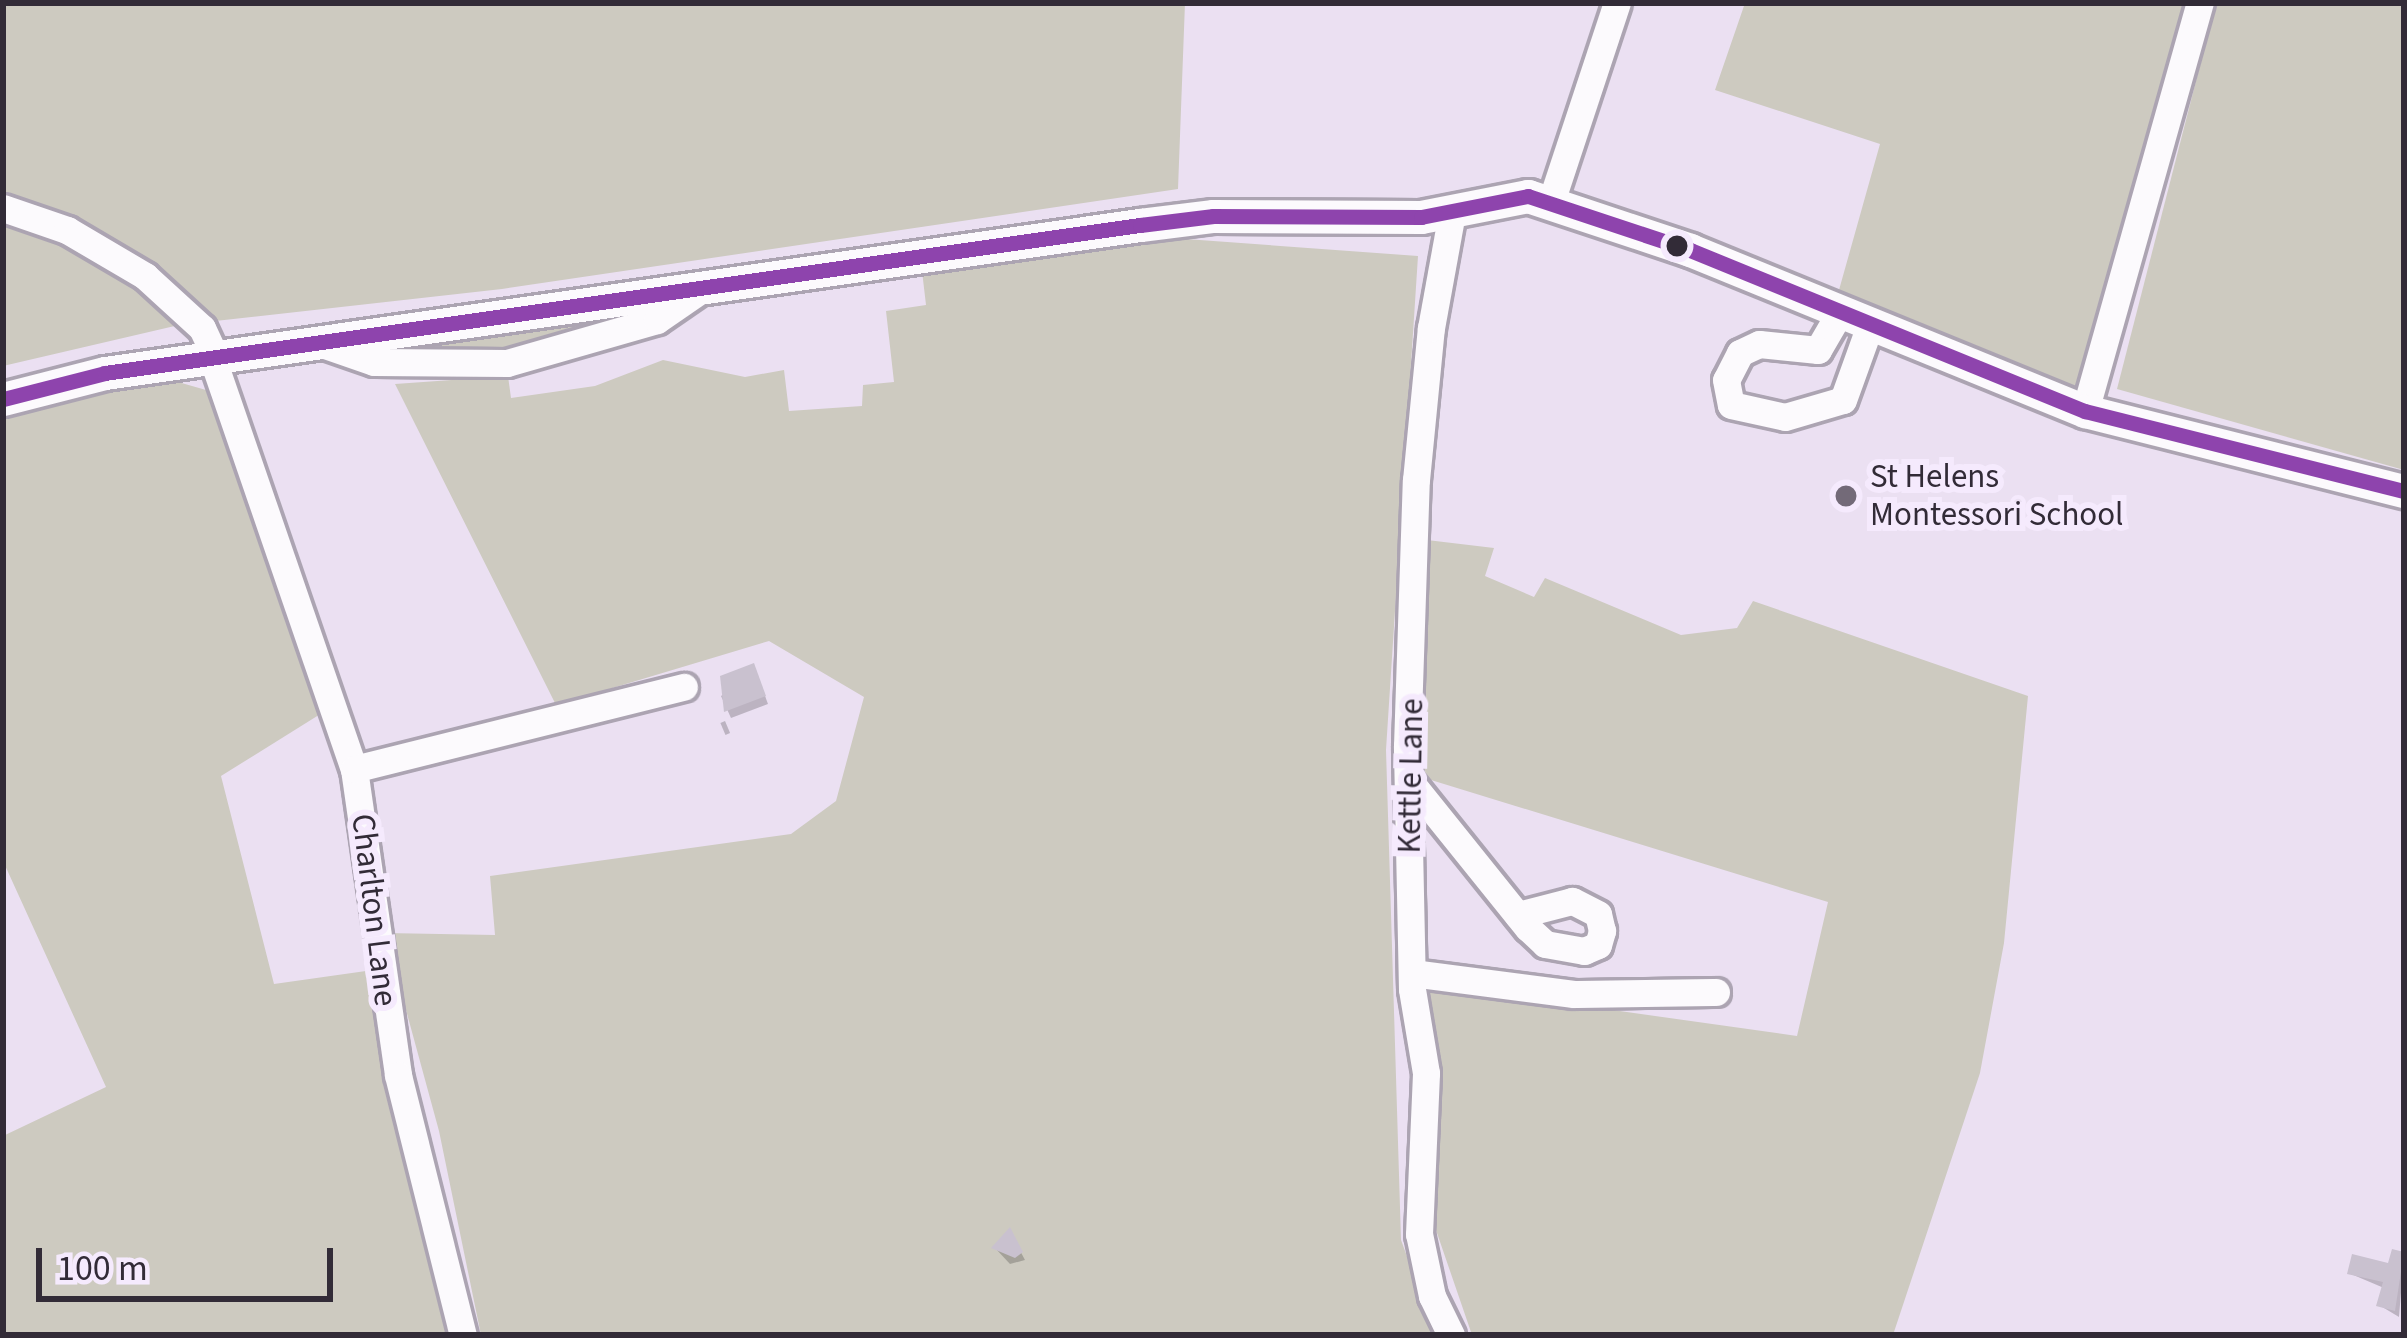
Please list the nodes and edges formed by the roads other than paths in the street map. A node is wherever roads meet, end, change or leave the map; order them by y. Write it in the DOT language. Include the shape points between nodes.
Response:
graph roads {
  1 [pos="1617,3"];
  2 [pos="2200,3"];
  3 [pos="1552,199"];
  4 [pos="3,208"];
  5 [pos="1452,212"];
  6 [pos="708,285"];
  7 [pos="1855,318"];
  8 [pos="315,341"];
  9 [pos="214,357"];
  10 [pos="3,399"];
  11 [pos="2085,411"];
  12 [pos="2404,491"];
  13 [pos="684,687"];
  14 [pos="354,769"];
  15 [pos="1408,778"];
  16 [pos="1518,915"];
  17 [pos="1412,973"];
  18 [pos="1716,992"];
  19 [pos="463,1335"];
  20 [pos="1451,1335"];
  1 -- 3 [label="street"];
  2 -- 11 [label="street"];
  3 -- 5 [label="main road" via="1528,196"];
  3 -- 7 [label="main road"];
  4 -- 9 [label="street, Charlton Lane" via="67,230 145,276 202,328"];
  5 -- 6 [label="main road" via="1213,216"];
  5 -- 15 [label="street, Kettle Lane" via="1430,328 1416,480"];
  6 -- 8 [label="main road"];
  6 -- 8 [label="street" via="657,320 507,363 374,362"];
  7 -- 7 [label="street" via="1843,400 1785,418 1731,405 1726,380 1740,353 1759,344 1818,350"];
  7 -- 11 [label="main road"];
  8 -- 9 [label="main road"];
  9 -- 10 [label="main road"];
  9 -- 14 [label="street, Charlton Lane"];
  11 -- 12 [label="main road"];
  13 -- 14 [label="street"];
  14 -- 19 [label="street, Charlton Lane" via="398,1075"];
  15 -- 16 [label="street"];
  15 -- 17 [label="street, Kettle Lane"];
  17 -- 18 [label="street" via="1574,994"];
  17 -- 20 [label="street, Kettle Lane" via="1426,1073 1419,1234 1432,1296"];
}
